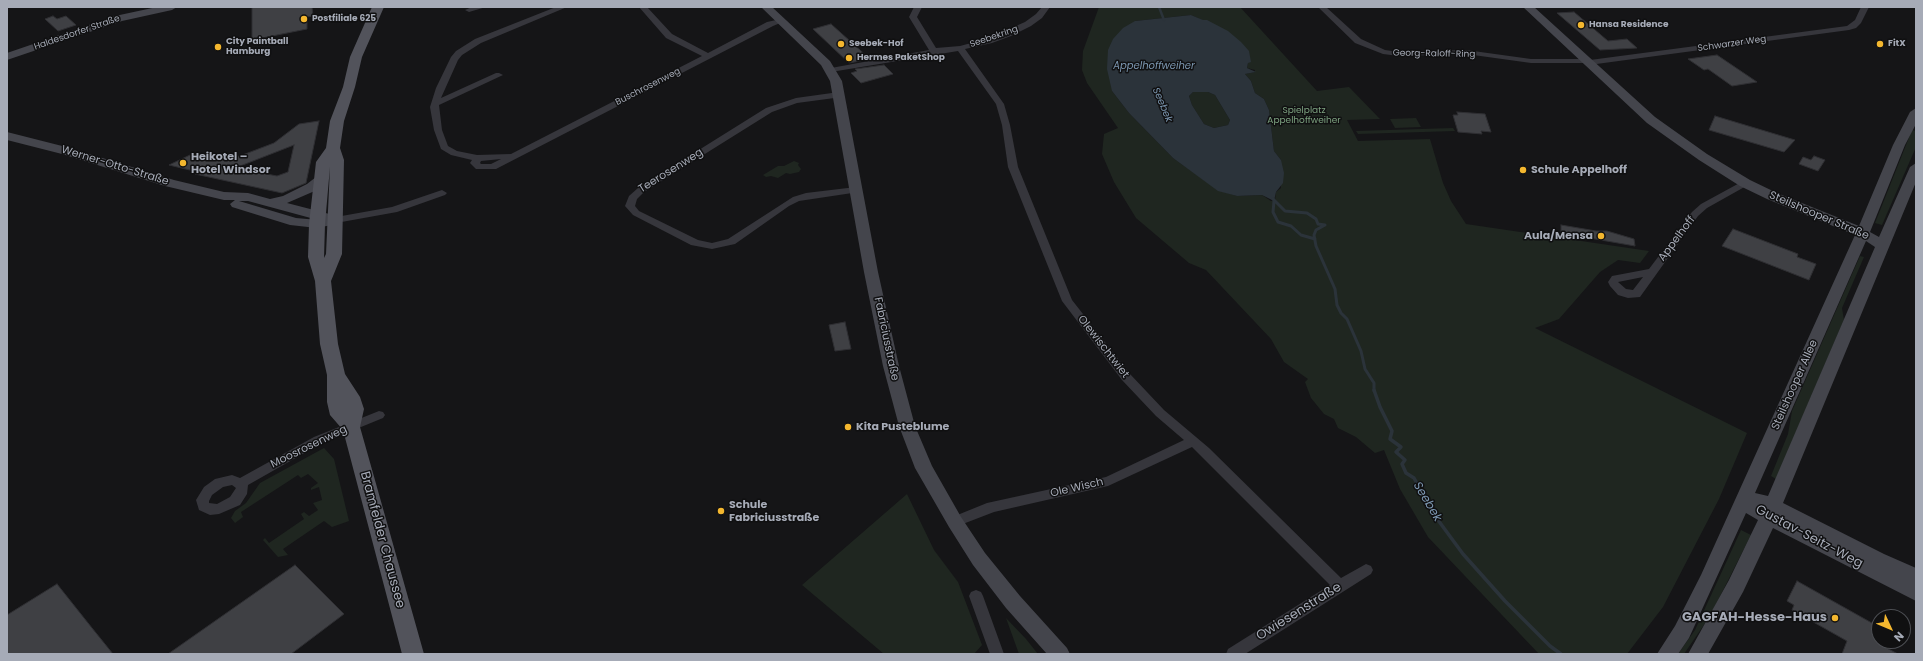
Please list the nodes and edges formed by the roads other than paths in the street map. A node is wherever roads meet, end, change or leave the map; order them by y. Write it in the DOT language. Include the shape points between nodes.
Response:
graph roads {
  1 [pos="172,7"];
  2 [pos="378,7"];
  3 [pos="482,7"];
  4 [pos="563,7"];
  5 [pos="643,7"];
  6 [pos="766,7"];
  7 [pos="918,7"];
  8 [pos="1046,7"];
  9 [pos="1322,7"];
  10 [pos="1528,7"];
  11 [pos="1865,7"];
  12 [pos="470,10"];
  13 [pos="781,21"];
  14 [pos="960,48"];
  15 [pos="934,51"];
  16 [pos="709,56"];
  17 [pos="7,57"];
  18 [pos="1588,62"];
  19 [pos="831,70"];
  20 [pos="499,75"];
  21 [pos="839,95"];
  22 [pos="435,104"];
  23 [pos="1915,116"];
  24 [pos="7,136"];
  25 [pos="333,148"];
  26 [pos="1916,167"];
  27 [pos="321,180"];
  28 [pos="1741,186"];
  29 [pos="856,190"];
  30 [pos="442,192"];
  31 [pos="224,196"];
  32 [pos="267,202"];
  33 [pos="317,219"];
  34 [pos="336,220"];
  35 [pos="1861,238"];
  36 [pos="1882,245"];
  37 [pos="1651,272"];
  38 [pos="323,281"];
  39 [pos="379,415"];
  40 [pos="351,427"];
  41 [pos="1194,441"];
  42 [pos="241,483"];
  43 [pos="1745,497"];
  44 [pos="1770,511"];
  45 [pos="955,522"];
  46 [pos="1366,570"];
  47 [pos="1916,577"];
  48 [pos="1340,586"];
  49 [pos="1916,593"];
  50 [pos="976,596"];
  51 [pos="413,654"];
  52 [pos="997,654"];
  53 [pos="1060,654"];
  54 [pos="1232,654"];
  55 [pos="1667,654"];
  56 [pos="1698,654"];
  1 -- 17 [label="main road, Haldesdorfer Straße" via="119,18"];
  2 -- 25 [label="main road, Bramfelder Chaussee" via="356,57"];
  3 -- 12 [label="street"];
  4 -- 22 [label="street, Buschrosenweg" via="478,41 459,53 440,88"];
  5 -- 16 [label="street" via="669,36"];
  6 -- 13 [label="main road, Fabriciusstraße"];
  7 -- 15 [label="street" via="913,17"];
  8 -- 14 [label="street, Seebekring" via="1034,20 1017,31"];
  9 -- 18 [label="street, Georg-Raloff-Ring" via="1358,41 1383,52 1466,52 1543,62"];
  10 -- 18 [label="main road, Steilshooper Straße"];
  11 -- 18 [label="street, Schwarzer Weg" via="1858,21 1848,28"];
  13 -- 16 [label="street, Buschrosenweg" via="770,24"];
  13 -- 19 [label="main road, Fabriciusstraße"];
  14 -- 15 [label="street, Seebekring"];
  14 -- 41 [label="street, Olewischtwiet" via="1000,104 1013,167 1067,301 1126,377 1160,413"];
  15 -- 19 [label="street, Seebekring"];
  16 -- 22 [label="street, Buschrosenweg" via="515,155 477,158 454,153 444,146 438,130"];
  18 -- 28 [label="main road, Steilshooper Straße" via="1651,120 1673,145"];
  19 -- 21 [label="main road, Fabriciusstraße"];
  20 -- 22 [label="street"];
  21 -- 29 [label="main road, Fabriciusstraße"];
  21 -- 29 [label="street, Teerosenweg" via="796,101 769,110 641,190 632,198 630,206 636,213 695,243 712,246 731,242 796,199"];
  23 -- 35 [label="main road, Steilshooper Allee" via="1899,145"];
  24 -- 31 [label="main road, Werner-Otto-Straße"];
  25 -- 27 [label="main road, Bramfelder Chaussee" via="323,162"];
  25 -- 34 [label="main road, Bramfelder Chaussee" via="337,160"];
  26 -- 36 [label="main road"];
  27 -- 32 [label="main road" via="290,197"];
  27 -- 33 [label="main road, Bramfelder Chaussee"];
  28 -- 35 [label="main road, Steilshooper Straße" via="1810,223"];
  28 -- 37 [label="street, Appelhoff" via="1704,206 1695,214"];
  29 -- 45 [label="main road, Fabriciusstraße" via="891,366 907,426 924,468"];
  30 -- 34 [label="street" via="394,210"];
  31 -- 32 [label="main road, Werner-Otto-Straße" via="248,197"];
  31 -- 33 [label="main road, Werner-Otto-Straße" via="237,204 282,219 305,224"];
  32 -- 33 [label="main road, Werner-Otto-Straße"];
  33 -- 34 [label="main road, Werner-Otto-Straße"];
  33 -- 38 [label="main road, Bramfelder Chaussee" via="316,257"];
  34 -- 38 [label="main road, Bramfelder Chaussee" via="334,254"];
  35 -- 36 [label="main road, Steilshooper Straße"];
  35 -- 43 [label="main road, Steilshooper Allee"];
  36 -- 44 [label="main road"];
  38 -- 40 [label="main road, Bramfelder Chaussee" via="329,344 336,375 336,402 339,415"];
  39 -- 40 [label="street, Moosrosenweg"];
  40 -- 42 [label="street, Moosrosenweg" via="318,440"];
  40 -- 51 [label="main road, Bramfelder Chaussee"];
  41 -- 45 [label="street, Ole Wisch" via="1108,481 992,507"];
  41 -- 48 [label="street, Olewischtwiet"];
  43 -- 44 [label="main road, Gustav-Seitz-Weg" via="1756,510"];
  43 -- 55 [label="main road, Steilshooper Allee" via="1702,592 1682,632"];
  44 -- 47 [label="main road, Gustav-Seitz-Weg"];
  44 -- 49 [label="main road, Gustav-Seitz-Weg"];
  44 -- 56 [label="main road" via="1736,586"];
  45 -- 53 [label="main road, Fabriciusstraße" via="993,577"];
  46 -- 48 [label="street, Owiesenstraße"];
  48 -- 54 [label="street, Owiesenstraße"];
  50 -- 52 [label="street"];
}
